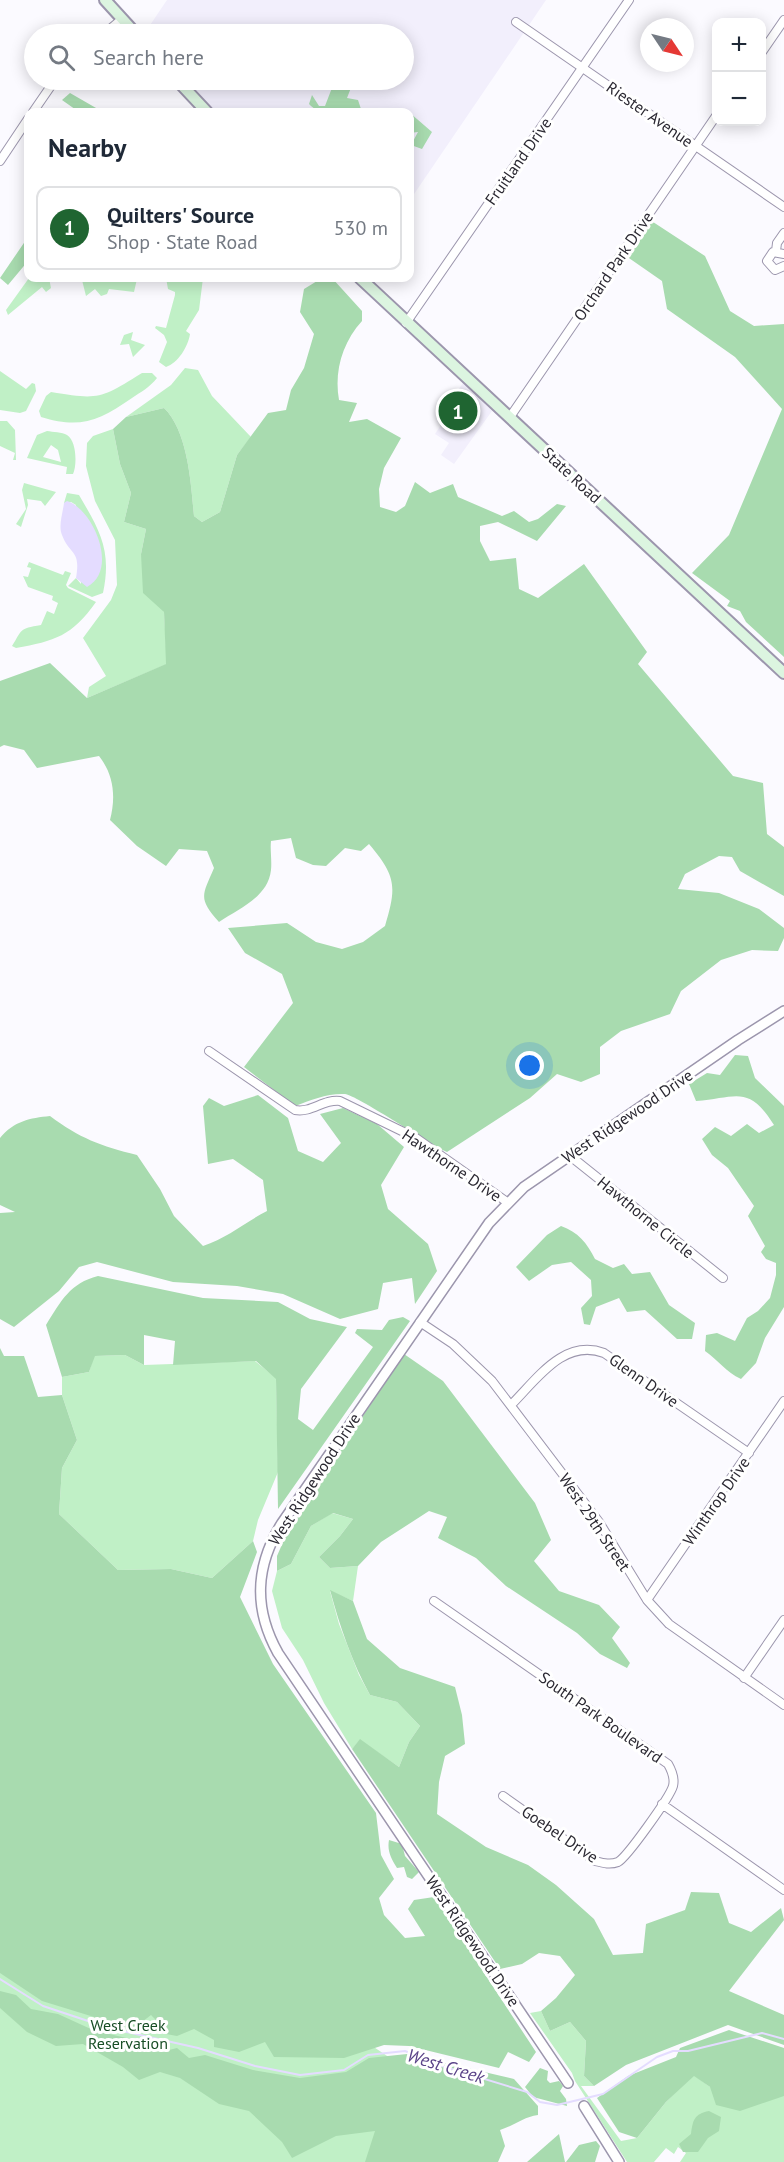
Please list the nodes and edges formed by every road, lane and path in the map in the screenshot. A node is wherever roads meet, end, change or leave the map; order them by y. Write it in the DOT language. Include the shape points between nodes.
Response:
graph roads {
  1 [pos="105,0"];
  2 [pos="629,0"];
  3 [pos="122,19"];
  4 [pos="784,20"];
  5 [pos="516,22"];
  6 [pos="116,24"];
  7 [pos="127,24"];
  8 [pos="766,46"];
  9 [pos="583,67"];
  10 [pos="48,90"];
  11 [pos="186,90"];
  12 [pos="36,108"];
  13 [pos="203,108"];
  14 [pos="712,123"];
  15 [pos="24,125"];
  16 [pos="696,146"];
  17 [pos="0,161"];
  18 [pos="784,207"];
  19 [pos="784,233"];
  20 [pos="780,253"];
  21 [pos="784,266"];
  22 [pos="364,282"];
  23 [pos="406,323"];
  24 [pos="510,417"];
  25 [pos="784,673"];
  26 [pos="784,1011"];
  27 [pos="209,1051"];
  28 [pos="569,1155"];
  29 [pos="507,1202"];
  30 [pos="723,1278"];
  31 [pos="420,1322"];
  32 [pos="784,1401"];
  33 [pos="511,1405"];
  34 [pos="749,1453"];
  35 [pos="647,1600"];
  36 [pos="435,1601"];
  37 [pos="784,1620"];
  38 [pos="744,1678"];
  39 [pos="784,1705"];
  40 [pos="503,1796"];
  41 [pos="662,1804"];
  42 [pos="784,1890"];
  43 [pos="568,2083"];
  44 [pos="584,2106"];
  45 [pos="619,2162"];
  1 -- 3 [label="main road"];
  2 -- 9 [label="street, Fruitland Drive"];
  3 -- 6 [label="street"];
  3 -- 7 [label="main road"];
  4 -- 8 [label="street"];
  5 -- 9 [label="street, Riester Avenue"];
  9 -- 16 [label="street, Riester Avenue"];
  9 -- 23 [label="street, Fruitland Drive"];
  10 -- 12 [label="street"];
  11 -- 13 [label="main road"];
  14 -- 16 [label="street, Orchard Park Drive"];
  15 -- 17 [label="street"];
  16 -- 18 [label="street, Riester Avenue"];
  16 -- 24 [label="street, Orchard Park Drive"];
  19 -- 20 [label="street" via="777,243"];
  20 -- 21 [label="street" via="768,255 768,264 775,270"];
  22 -- 23 [label="main road, State Road"];
  23 -- 24 [label="main road, State Road"];
  24 -- 25 [label="main road, State Road"];
  26 -- 28 [label="street, West Ridgewood Drive"];
  27 -- 29 [label="street, Hawthorne Drive" via="295,1110 340,1101 394,1126"];
  28 -- 29 [label="street, West Ridgewood Drive"];
  28 -- 30 [label="street, Hawthorne Circle"];
  29 -- 31 [label="street, West Ridgewood Drive"];
  31 -- 33 [label="street, West 29th Street" via="472,1360"];
  31 -- 43 [label="street, West Ridgewood Drive" via="275,1534 261,1571 261,1610 269,1635 289,1670"];
  32 -- 34 [label="street, Winthrop Drive"];
  33 -- 34 [label="street, Glenn Drive" via="566,1353 593,1349"];
  33 -- 35 [label="street, West 29th Street" via="599,1522"];
  34 -- 35 [label="street, Winthrop Drive"];
  35 -- 38 [label="street, West 29th Street" via="669,1624"];
  36 -- 41 [label="street, South Park Boulevard" via="668,1764 673,1785"];
  37 -- 38 [label="street"];
  38 -- 39 [label="street, West 29th Street"];
  40 -- 41 [label="street, Goebel Drive" via="595,1861 605,1864 619,1862"];
  41 -- 42 [label="street"];
  44 -- 45 [label="street"];
}
